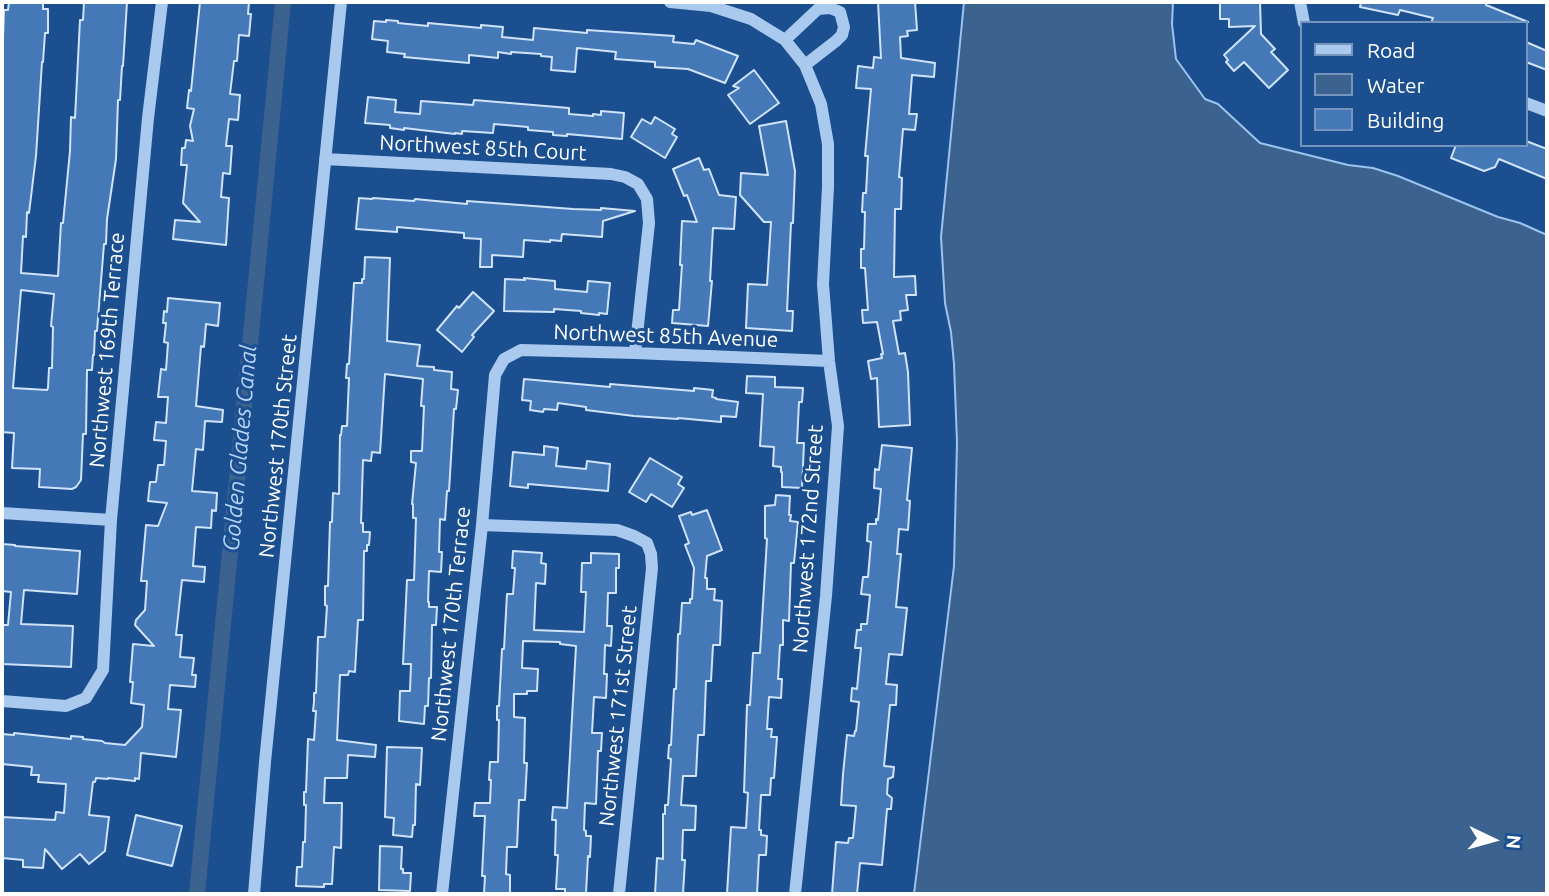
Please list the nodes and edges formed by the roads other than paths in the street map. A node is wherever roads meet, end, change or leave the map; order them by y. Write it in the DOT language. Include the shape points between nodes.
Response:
graph roads {
  1 [pos="162,2"];
  2 [pos="341,2"];
  3 [pos="670,2"];
  4 [pos="785,40"];
  5 [pos="805,65"];
  6 [pos="1528,104"];
  7 [pos="1547,111"];
  8 [pos="324,159"];
  9 [pos="635,353"];
  10 [pos="504,359"];
  11 [pos="829,361"];
  12 [pos="2,513"];
  13 [pos="111,520"];
  14 [pos="482,524"];
  15 [pos="2,701"];
  16 [pos="254,894"];
  17 [pos="442,894"];
  18 [pos="619,894"];
  19 [pos="795,894"];
  1 -- 13 [label="street, Northwest 169th Terrace"];
  2 -- 8 [label="street, Northwest 170th Street"];
  3 -- 4 [label="street, Northwest 172nd Street" via="711,6 751,19"];
  4 -- 5 [label="street, Northwest 172nd Street"];
  4 -- 5 [label="street" via="818,9 840,12 842,34"];
  5 -- 11 [label="street, Northwest 172nd Street" via="821,104 828,144 823,284"];
  6 -- 7 [label="street"];
  8 -- 9 [label="street, Northwest 85th Court" via="611,174 638,184 647,199 649,223"];
  8 -- 16 [label="street, Northwest 170th Street"];
  9 -- 10 [label="street, Northwest 85th Avenue" via="521,350"];
  9 -- 11 [label="street, Northwest 85th Avenue"];
  10 -- 14 [label="street, Northwest 170th Terrace" via="495,375"];
  11 -- 19 [label="street, Northwest 172nd Street" via="838,426"];
  12 -- 13 [label="street"];
  13 -- 15 [label="street, Northwest 169th Terrace" via="103,670 86,698 66,706"];
  14 -- 17 [label="street, Northwest 170th Terrace"];
  14 -- 18 [label="street, Northwest 171st Street" via="617,530 647,543 652,568"];
}
